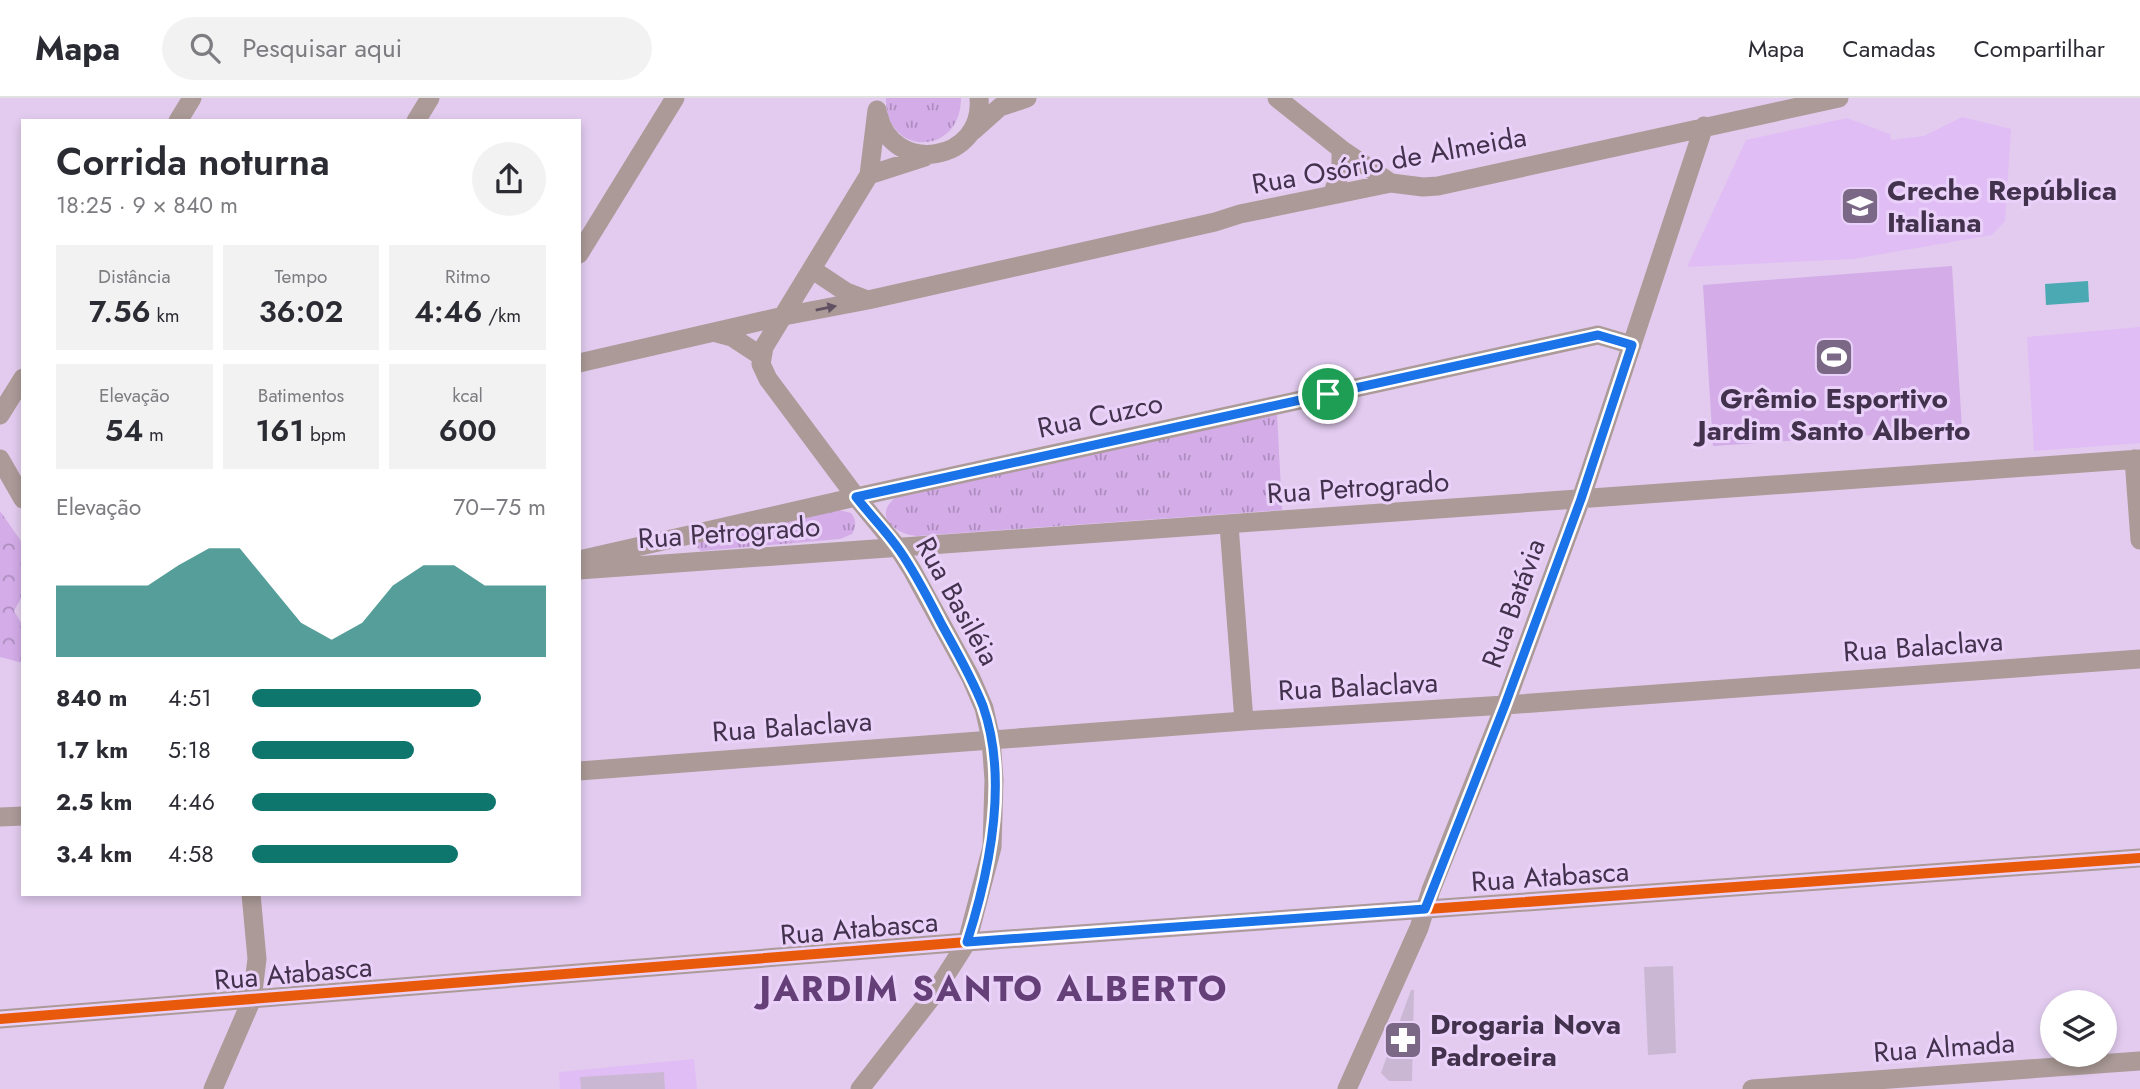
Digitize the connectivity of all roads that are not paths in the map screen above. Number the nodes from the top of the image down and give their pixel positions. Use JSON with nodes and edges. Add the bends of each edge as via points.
{"nodes":[{"id":1,"x":192,"y":98,"type":"edge"},
{"id":2,"x":430,"y":98,"type":"edge"},
{"id":3,"x":675,"y":98,"type":"edge"},
{"id":4,"x":979,"y":98,"type":"edge"},
{"id":5,"x":1027,"y":98,"type":"edge"},
{"id":6,"x":1277,"y":98,"type":"edge"},
{"id":7,"x":1839,"y":98,"type":"edge"},
{"id":8,"x":877,"y":101,"type":"edge"},
{"id":9,"x":179,"y":119,"type":"edge"},
{"id":10,"x":417,"y":119,"type":"edge"},
{"id":11,"x":1704,"y":126,"type":"junction"},
{"id":12,"x":968,"y":136,"type":"junction"},
{"id":13,"x":1341,"y":149,"type":"junction"},
{"id":14,"x":931,"y":155,"type":"junction"},
{"id":15,"x":869,"y":174,"type":"junction"},
{"id":16,"x":1391,"y":183,"type":"junction"},
{"id":17,"x":1332,"y":195,"type":"junction"},
{"id":18,"x":581,"y":251,"type":"edge"},
{"id":19,"x":813,"y":270,"type":"junction"},
{"id":20,"x":869,"y":300,"type":"junction"},
{"id":21,"x":783,"y":316,"type":"junction"},
{"id":22,"x":716,"y":332,"type":"junction"},
{"id":23,"x":1632,"y":345,"type":"junction"},
{"id":24,"x":761,"y":356,"type":"junction"},
{"id":25,"x":581,"y":363,"type":"edge"},
{"id":26,"x":21,"y":381,"type":"edge"},
{"id":27,"x":0,"y":415,"type":"edge"},
{"id":28,"x":0,"y":458,"type":"edge"},
{"id":29,"x":2137,"y":459,"type":"edge"},
{"id":30,"x":20,"y":490,"type":"edge"},
{"id":31,"x":856,"y":497,"type":"junction"},
{"id":32,"x":1581,"y":499,"type":"junction"},
{"id":33,"x":1229,"y":525,"type":"junction"},
{"id":34,"x":2140,"y":540,"type":"edge"},
{"id":35,"x":898,"y":548,"type":"junction"},
{"id":36,"x":581,"y":560,"type":"edge"},
{"id":37,"x":581,"y":570,"type":"edge"},
{"id":38,"x":2140,"y":659,"type":"edge"},
{"id":39,"x":1505,"y":705,"type":"junction"},
{"id":40,"x":1244,"y":721,"type":"junction"},
{"id":41,"x":991,"y":739,"type":"junction"},
{"id":42,"x":581,"y":771,"type":"edge"},
{"id":43,"x":21,"y":816,"type":"edge"},
{"id":44,"x":0,"y":817,"type":"edge"},
{"id":45,"x":2140,"y":858,"type":"edge"},
{"id":46,"x":251,"y":896,"type":"edge"},
{"id":47,"x":1425,"y":909,"type":"junction"},
{"id":48,"x":967,"y":942,"type":"junction"},
{"id":49,"x":252,"y":999,"type":"junction"},
{"id":50,"x":0,"y":1019,"type":"edge"},
{"id":51,"x":2140,"y":1061,"type":"edge"},
{"id":52,"x":213,"y":1089,"type":"edge"},
{"id":53,"x":860,"y":1089,"type":"edge"},
{"id":54,"x":1347,"y":1089,"type":"edge"},
{"id":55,"x":1752,"y":1089,"type":"edge"}],
"edges":[{"from":1,"to":9,"type":"street"},
{"from":2,"to":10,"type":"street"},
{"from":3,"to":18,"type":"street"},
{"from":4,"to":12,"type":"street","via":[[978,116]]},
{"from":5,"to":12,"type":"street","via":[[1000,107]]},
{"from":6,"to":13,"type":"street"},
{"from":7,"to":11,"type":"street","name":"Rua Osório de Almeida"},
{"from":8,"to":14,"type":"street","via":[[879,121],[891,139],[909,152]]},
{"from":8,"to":15,"type":"street"},
{"from":11,"to":16,"type":"street","name":"Rua Osório de Almeida","via":[[1438,186]]},
{"from":11,"to":23,"type":"street","name":"Rua Batávia"},
{"from":12,"to":14,"type":"street","via":[[947,151]]},
{"from":13,"to":16,"type":"street"},
{"from":13,"to":17,"type":"street","via":[[1341,171]]},
{"from":14,"to":15,"type":"street"},
{"from":15,"to":19,"type":"street"},
{"from":16,"to":17,"type":"street","name":"Rua Osório de Almeida"},
{"from":17,"to":20,"type":"street","name":"Rua Osório de Almeida"},
{"from":19,"to":20,"type":"street","via":[[846,292]]},
{"from":19,"to":21,"type":"street"},
{"from":21,"to":20,"type":"street","name":"Rua Osório de Almeida","one_way":true},
{"from":21,"to":22,"type":"street","name":"Rua Osório de Almeida"},
{"from":21,"to":24,"type":"street"},
{"from":22,"to":24,"type":"street"},
{"from":22,"to":25,"type":"street","name":"Rua Osório de Almeida"},
{"from":23,"to":31,"type":"street","name":"Rua Cuzco","via":[[1598,335]]},
{"from":23,"to":32,"type":"street","name":"Rua Batávia"},
{"from":24,"to":31,"type":"street","name":"Rua Basiléia","via":[[768,379]]},
{"from":26,"to":27,"type":"street"},
{"from":28,"to":30,"type":"street"},
{"from":29,"to":32,"type":"street","name":"Rua Petrogrado"},
{"from":29,"to":34,"type":"street"},
{"from":31,"to":35,"type":"street","name":"Rua Basiléia"},
{"from":31,"to":36,"type":"street","name":"Rua Cuzco"},
{"from":32,"to":33,"type":"street","name":"Rua Petrogrado"},
{"from":32,"to":39,"type":"street","name":"Rua Batávia"},
{"from":33,"to":35,"type":"street","name":"Rua Petrogrado"},
{"from":33,"to":40,"type":"street"},
{"from":35,"to":37,"type":"street","name":"Rua Petrogrado"},
{"from":35,"to":41,"type":"street","name":"Rua Basiléia","via":[[971,678]]},
{"from":38,"to":39,"type":"street","name":"Rua Balaclava"},
{"from":39,"to":40,"type":"street","name":"Rua Balaclava"},
{"from":39,"to":47,"type":"street","name":"Rua Batávia"},
{"from":40,"to":41,"type":"street","name":"Rua Balaclava"},
{"from":41,"to":42,"type":"street","name":"Rua Balaclava"},
{"from":41,"to":48,"type":"street","name":"Rua Basiléia","via":[[995,792],[992,847]]},
{"from":43,"to":44,"type":"street"},
{"from":45,"to":47,"type":"street","name":"Rua Atabasca"},
{"from":46,"to":49,"type":"street","via":[[257,959]]},
{"from":47,"to":48,"type":"street","name":"Rua Atabasca"},
{"from":47,"to":54,"type":"street","name":"Rua Batávia"},
{"from":48,"to":49,"type":"street","name":"Rua Atabasca"},
{"from":48,"to":53,"type":"street","name":"Rua Basiléia","via":[[932,997]]},
{"from":49,"to":50,"type":"street","name":"Rua Atabasca"},
{"from":49,"to":52,"type":"street"},
{"from":51,"to":55,"type":"street","name":"Rua Almada"}]}
